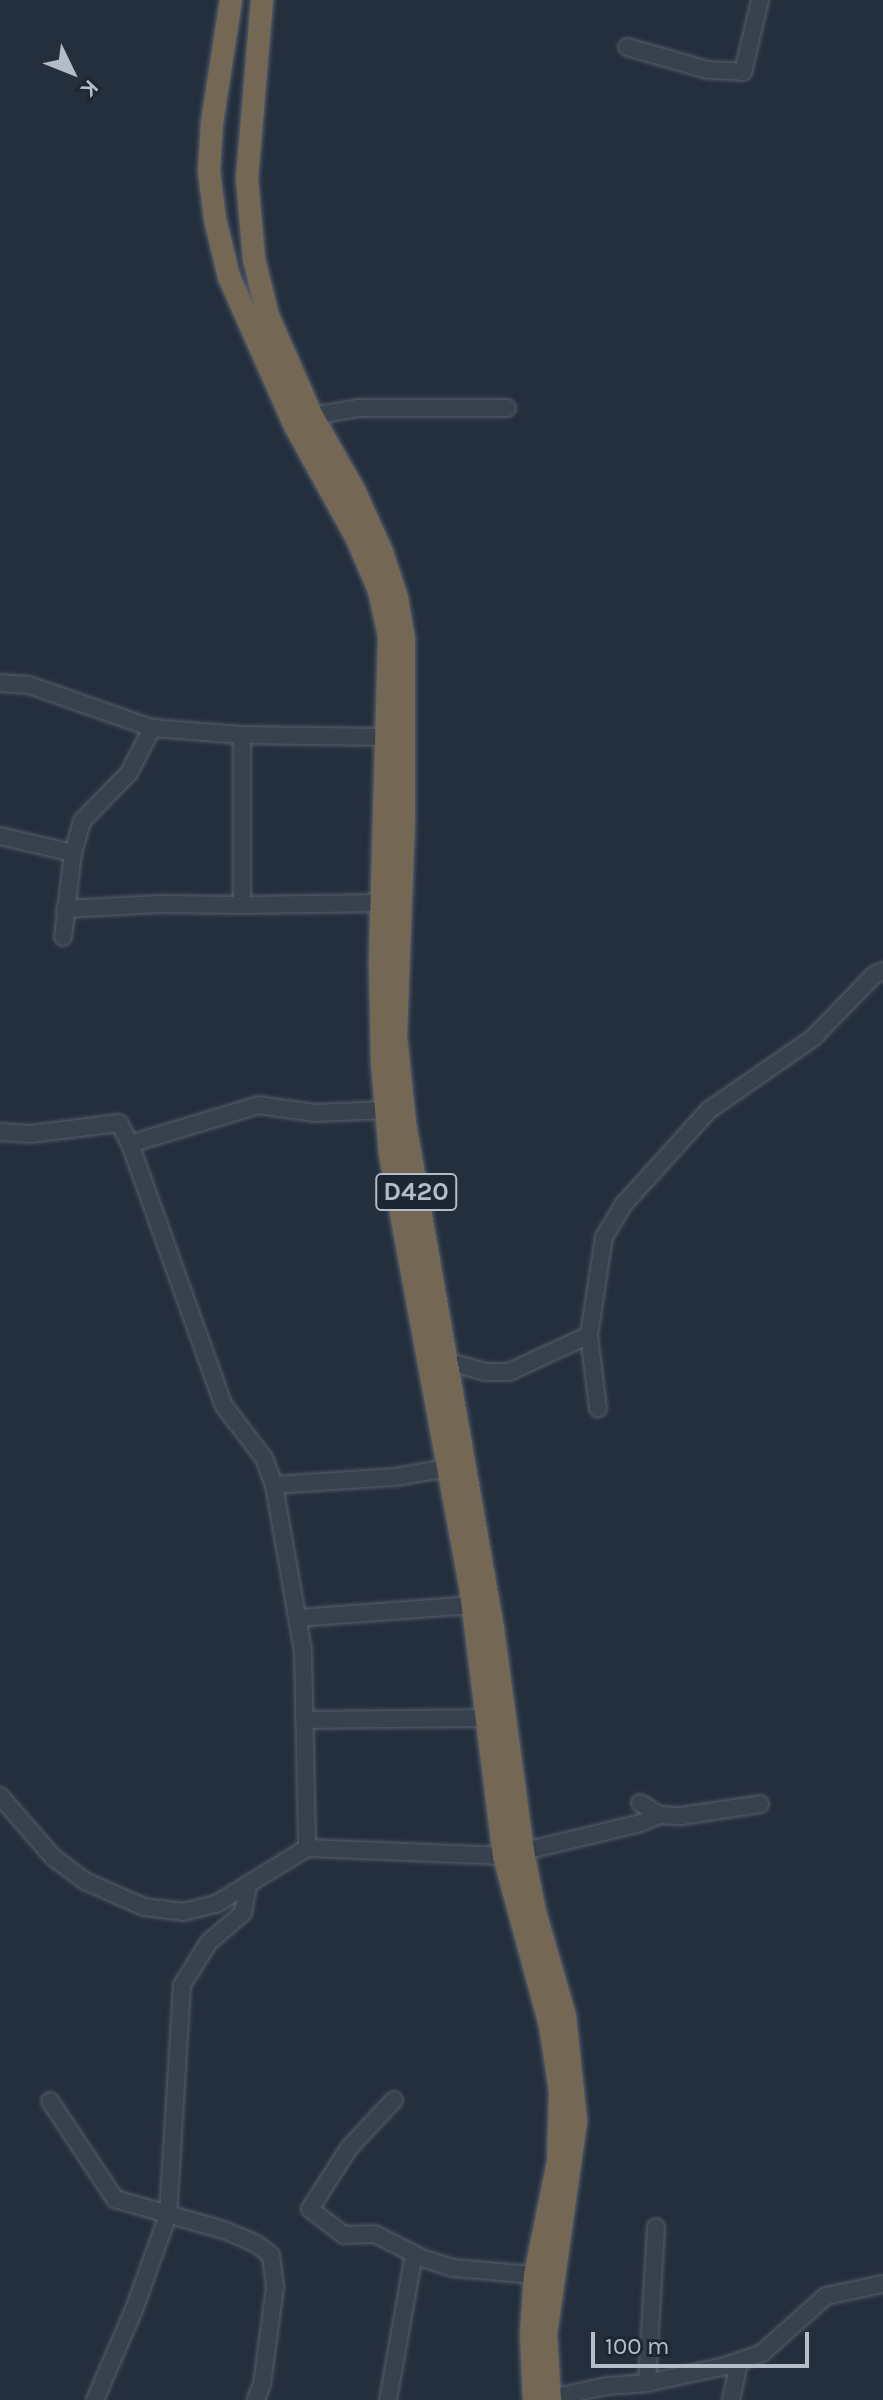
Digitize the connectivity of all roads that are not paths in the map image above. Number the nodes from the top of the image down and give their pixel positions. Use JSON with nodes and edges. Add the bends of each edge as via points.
{"nodes":[{"id":1,"x":231,"y":0,"type":"edge"},
{"id":2,"x":262,"y":0,"type":"edge"},
{"id":3,"x":760,"y":0,"type":"edge"},
{"id":4,"x":627,"y":47,"type":"dead end"},
{"id":5,"x":507,"y":408,"type":"dead end"},
{"id":6,"x":312,"y":416,"type":"junction"},
{"id":7,"x":0,"y":683,"type":"edge"},
{"id":8,"x":152,"y":728,"type":"junction"},
{"id":9,"x":242,"y":735,"type":"junction"},
{"id":10,"x":387,"y":737,"type":"junction"},
{"id":11,"x":0,"y":836,"type":"edge"},
{"id":12,"x":73,"y":853,"type":"junction"},
{"id":13,"x":383,"y":903,"type":"junction"},
{"id":14,"x":242,"y":905,"type":"junction"},
{"id":15,"x":65,"y":909,"type":"junction"},
{"id":16,"x":63,"y":937,"type":"dead end"},
{"id":17,"x":883,"y":971,"type":"edge"},
{"id":18,"x":386,"y":1110,"type":"junction"},
{"id":19,"x":0,"y":1132,"type":"edge"},
{"id":20,"x":130,"y":1144,"type":"junction"},
{"id":21,"x":589,"y":1335,"type":"junction"},
{"id":22,"x":443,"y":1360,"type":"junction"},
{"id":23,"x":598,"y":1408,"type":"dead end"},
{"id":24,"x":448,"y":1468,"type":"junction"},
{"id":25,"x":274,"y":1485,"type":"junction"},
{"id":26,"x":472,"y":1605,"type":"junction"},
{"id":27,"x":299,"y":1618,"type":"junction"},
{"id":28,"x":485,"y":1718,"type":"junction"},
{"id":29,"x":304,"y":1720,"type":"junction"},
{"id":30,"x":0,"y":1796,"type":"edge"},
{"id":31,"x":640,"y":1803,"type":"dead end"},
{"id":32,"x":760,"y":1804,"type":"dead end"},
{"id":33,"x":659,"y":1815,"type":"junction"},
{"id":34,"x":307,"y":1848,"type":"junction"},
{"id":35,"x":514,"y":1854,"type":"junction"},
{"id":36,"x":248,"y":1886,"type":"junction"},
{"id":37,"x":394,"y":2100,"type":"dead end"},
{"id":38,"x":50,"y":2101,"type":"dead end"},
{"id":39,"x":168,"y":2215,"type":"junction"},
{"id":40,"x":656,"y":2227,"type":"dead end"},
{"id":41,"x":414,"y":2254,"type":"junction"},
{"id":42,"x":535,"y":2275,"type":"junction"},
{"id":43,"x":883,"y":2284,"type":"edge"},
{"id":44,"x":739,"y":2362,"type":"junction"},
{"id":45,"x":647,"y":2383,"type":"junction"},
{"id":46,"x":95,"y":2400,"type":"edge"},
{"id":47,"x":256,"y":2400,"type":"edge"},
{"id":48,"x":388,"y":2400,"type":"edge"},
{"id":49,"x":544,"y":2400,"type":"edge"},
{"id":50,"x":731,"y":2400,"type":"edge"}],
"edges":[{"from":1,"to":10,"type":"highway","number":"D420","via":[[212,123],[209,171],[215,219],[229,277],[251,333],[379,590],[389,636]]},
{"from":2,"to":6,"type":"highway","number":"D420","via":[[248,218],[268,316]]},
{"from":3,"to":4,"type":"street","via":[[743,72],[708,70]]},
{"from":5,"to":6,"type":"street","via":[[359,408]]},
{"from":6,"to":22,"type":"highway","number":"D420","via":[[382,552],[404,640],[396,1036]]},
{"from":7,"to":8,"type":"street","via":[[29,685]]},
{"from":8,"to":9,"type":"street"},
{"from":8,"to":12,"type":"street","via":[[129,773],[82,821]]},
{"from":9,"to":10,"type":"street"},
{"from":9,"to":14,"type":"street"},
{"from":10,"to":13,"type":"highway","number":"D420"},
{"from":11,"to":12,"type":"street"},
{"from":12,"to":15,"type":"street"},
{"from":13,"to":14,"type":"street"},
{"from":13,"to":18,"type":"highway","number":"D420","via":[[380,979]]},
{"from":14,"to":15,"type":"street"},
{"from":15,"to":16,"type":"street"},
{"from":17,"to":21,"type":"street","via":[[813,1038],[709,1110],[624,1204],[604,1237]]},
{"from":18,"to":20,"type":"street","via":[[314,1113],[258,1105]]},
{"from":18,"to":24,"type":"highway","number":"D420"},
{"from":19,"to":20,"type":"street","via":[[30,1134],[119,1123]]},
{"from":20,"to":25,"type":"street","via":[[224,1406],[264,1458]]},
{"from":21,"to":22,"type":"street","via":[[509,1372],[485,1372]]},
{"from":21,"to":23,"type":"street"},
{"from":22,"to":35,"type":"highway","number":"D420","via":[[493,1629]]},
{"from":24,"to":25,"type":"street"},
{"from":24,"to":26,"type":"highway","number":"D420"},
{"from":25,"to":27,"type":"street"},
{"from":26,"to":27,"type":"street"},
{"from":26,"to":28,"type":"highway","number":"D420"},
{"from":27,"to":29,"type":"street"},
{"from":28,"to":29,"type":"street"},
{"from":28,"to":35,"type":"highway","number":"D420"},
{"from":29,"to":34,"type":"street"},
{"from":30,"to":36,"type":"street","via":[[53,1857],[85,1881],[144,1907],[200,1909]]},
{"from":31,"to":33,"type":"street"},
{"from":32,"to":33,"type":"street"},
{"from":33,"to":35,"type":"street"},
{"from":34,"to":35,"type":"street"},
{"from":34,"to":36,"type":"street"},
{"from":35,"to":42,"type":"highway","number":"D420","via":[[560,2091],[558,2162]]},
{"from":35,"to":49,"type":"highway","number":"D420","via":[[565,2016],[576,2121],[546,2334]]},
{"from":36,"to":39,"type":"street","via":[[243,1913],[209,1942],[182,1985]]},
{"from":37,"to":41,"type":"street","via":[[349,2148],[310,2209],[344,2235],[375,2234]]},
{"from":38,"to":39,"type":"street","via":[[115,2199]]},
{"from":39,"to":46,"type":"street"},
{"from":39,"to":47,"type":"street","via":[[224,2230],[271,2255],[275,2287]]},
{"from":40,"to":45,"type":"street"},
{"from":41,"to":42,"type":"street","via":[[453,2268]]},
{"from":41,"to":48,"type":"street"},
{"from":42,"to":49,"type":"highway","number":"D420","via":[[531,2336]]},
{"from":43,"to":44,"type":"street","via":[[826,2296],[762,2353]]},
{"from":44,"to":45,"type":"street"},
{"from":44,"to":50,"type":"street"},
{"from":45,"to":49,"type":"street"}]}
